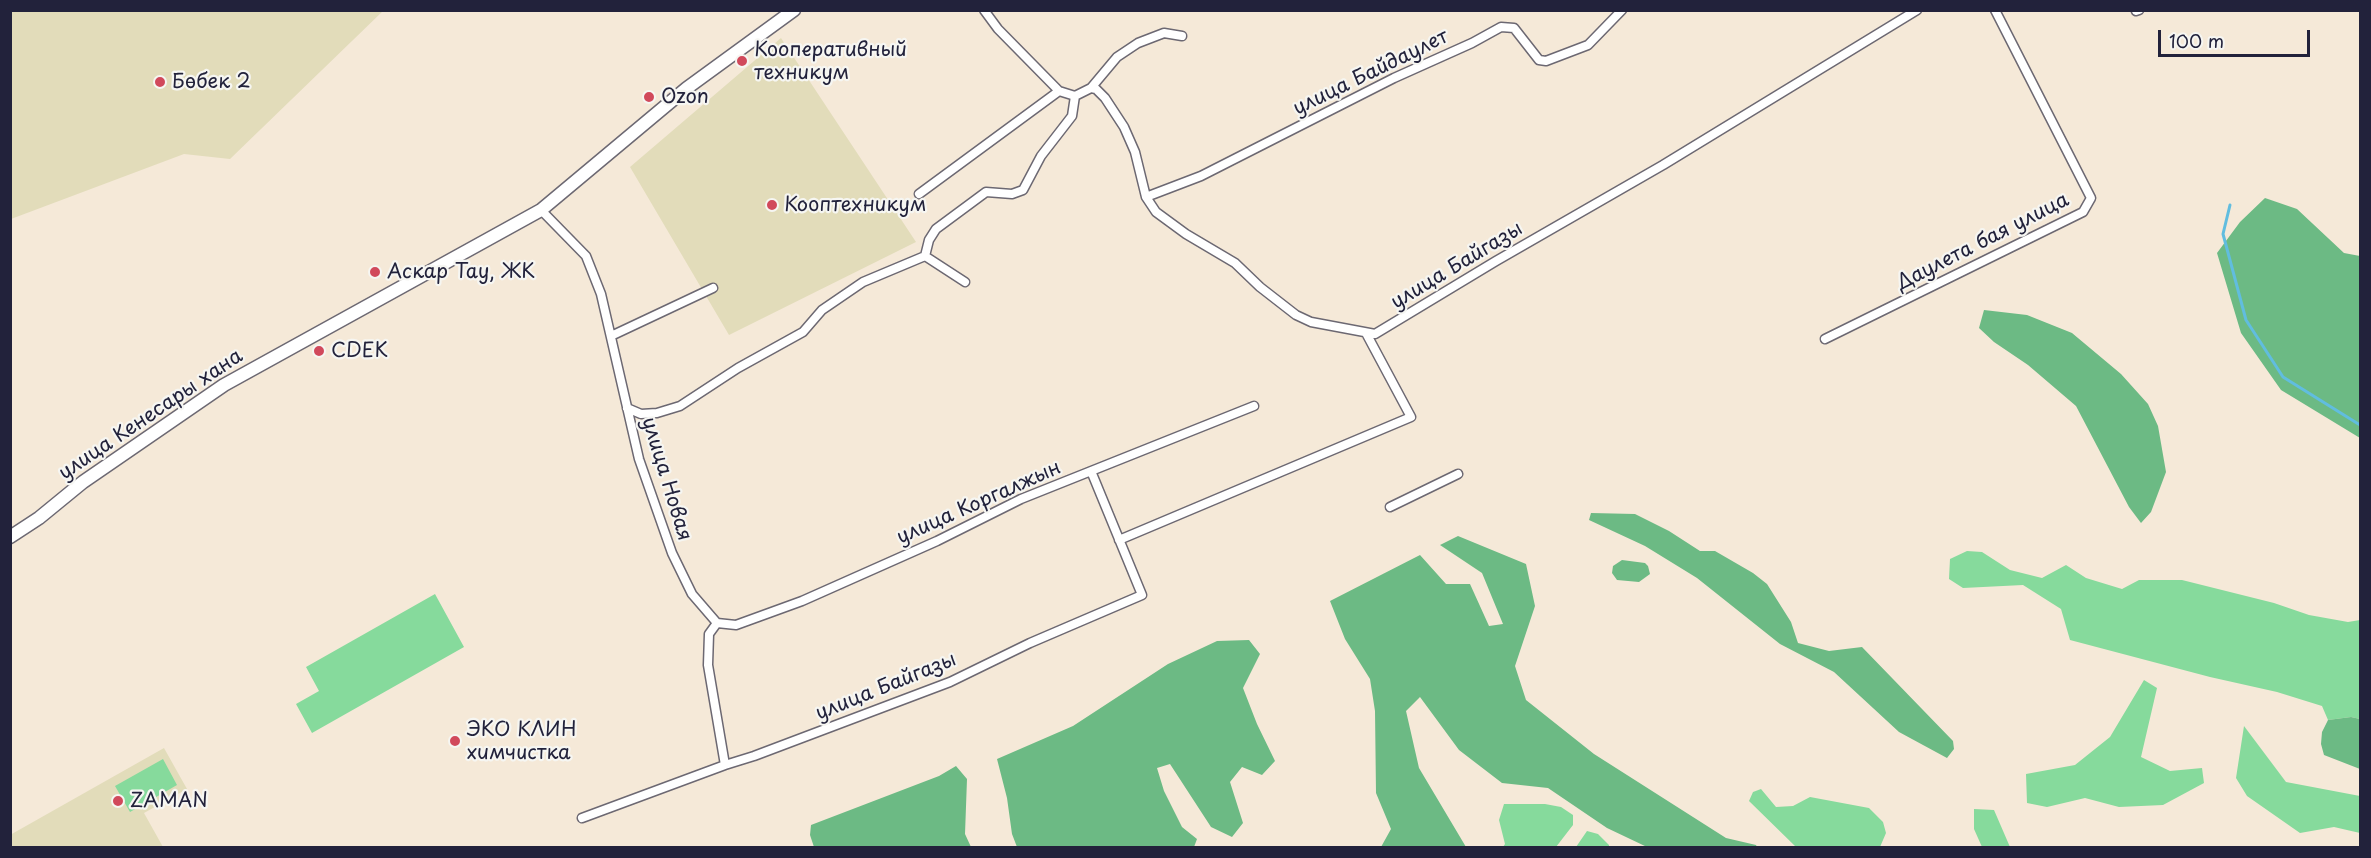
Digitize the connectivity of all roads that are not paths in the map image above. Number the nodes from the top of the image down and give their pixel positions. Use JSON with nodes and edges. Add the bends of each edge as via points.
{"nodes":[{"id":1,"x":794,"y":10,"type":"edge"},
{"id":2,"x":984,"y":10,"type":"edge"},
{"id":3,"x":1622,"y":10,"type":"edge"},
{"id":4,"x":1917,"y":10,"type":"edge"},
{"id":5,"x":1995,"y":10,"type":"edge"},
{"id":6,"x":1182,"y":36,"type":"dead end"},
{"id":7,"x":1091,"y":88,"type":"junction"},
{"id":8,"x":1059,"y":91,"type":"junction"},
{"id":9,"x":1075,"y":96,"type":"junction"},
{"id":10,"x":919,"y":194,"type":"dead end"},
{"id":11,"x":1146,"y":197,"type":"junction"},
{"id":12,"x":541,"y":210,"type":"junction"},
{"id":13,"x":925,"y":256,"type":"junction"},
{"id":14,"x":965,"y":282,"type":"dead end"},
{"id":15,"x":713,"y":288,"type":"dead end"},
{"id":16,"x":1366,"y":333,"type":"junction"},
{"id":17,"x":611,"y":336,"type":"junction"},
{"id":18,"x":1825,"y":339,"type":"dead end"},
{"id":19,"x":1254,"y":406,"type":"dead end"},
{"id":20,"x":627,"y":408,"type":"junction"},
{"id":21,"x":1091,"y":471,"type":"junction"},
{"id":22,"x":1458,"y":474,"type":"dead end"},
{"id":23,"x":1390,"y":507,"type":"dead end"},
{"id":24,"x":10,"y":537,"type":"edge"},
{"id":25,"x":1119,"y":540,"type":"junction"},
{"id":26,"x":717,"y":623,"type":"junction"},
{"id":27,"x":725,"y":765,"type":"junction"},
{"id":28,"x":582,"y":818,"type":"dead end"}],
"edges":[{"from":1,"to":12,"type":"street","name":"улица Кенесары хана","via":[[687,88]]},
{"from":2,"to":8,"type":"street"},
{"from":3,"to":11,"type":"street","name":"улица Байдаулет","via":[[1588,45],[1546,61],[1539,60],[1514,28],[1501,27],[1201,176]]},
{"from":4,"to":16,"type":"street","name":"улица Байгазы","via":[[1375,334]]},
{"from":5,"to":18,"type":"street","name":"Даулета бая улица","via":[[2091,198],[2083,212]]},
{"from":6,"to":7,"type":"street","via":[[1164,33],[1138,43],[1117,57]]},
{"from":7,"to":9,"type":"street"},
{"from":7,"to":11,"type":"street","via":[[1106,99],[1124,127],[1136,152]]},
{"from":8,"to":9,"type":"street"},
{"from":8,"to":10,"type":"street"},
{"from":9,"to":13,"type":"street","via":[[1072,116],[1041,156],[1023,190],[1012,194],[986,192],[936,229]]},
{"from":11,"to":16,"type":"street","via":[[1156,212],[1235,263],[1296,315],[1311,322]]},
{"from":12,"to":17,"type":"street","name":"улица Новая","via":[[586,256]]},
{"from":12,"to":24,"type":"street","name":"улица Кенесары хана","via":[[224,385]]},
{"from":13,"to":14,"type":"street"},
{"from":13,"to":20,"type":"street","via":[[862,282],[822,310],[803,332],[729,373],[680,406],[641,414]]},
{"from":15,"to":17,"type":"street"},
{"from":16,"to":25,"type":"street","via":[[1411,417]]},
{"from":17,"to":20,"type":"street","name":"улица Новая"},
{"from":19,"to":21,"type":"street","name":"улица Коргалжын"},
{"from":20,"to":26,"type":"street","name":"улица Новая","via":[[639,459],[672,553],[692,594]]},
{"from":21,"to":25,"type":"street","name":"улица Байгазы"},
{"from":21,"to":26,"type":"street","name":"улица Коргалжын","via":[[802,601],[736,625]]},
{"from":22,"to":23,"type":"street"},
{"from":25,"to":27,"type":"street","name":"улица Байгазы","via":[[1142,595],[950,682]]},
{"from":26,"to":27,"type":"street","via":[[709,634],[708,665]]},
{"from":27,"to":28,"type":"street","name":"улица Байгазы"}]}
